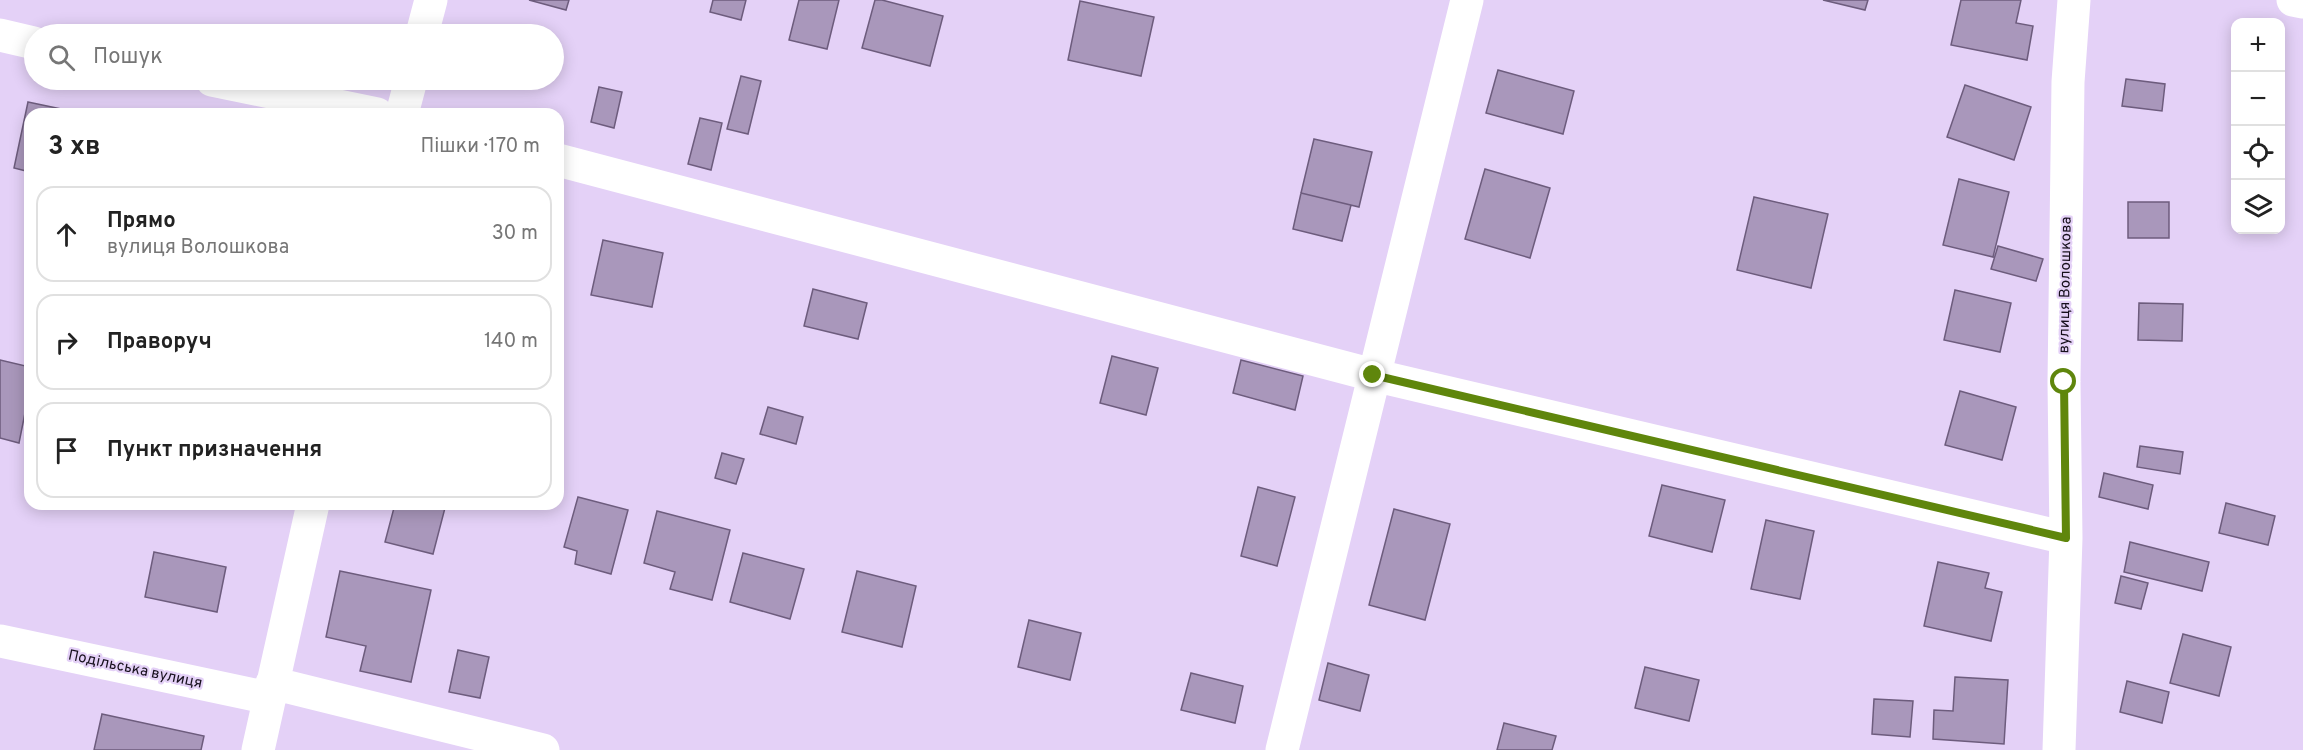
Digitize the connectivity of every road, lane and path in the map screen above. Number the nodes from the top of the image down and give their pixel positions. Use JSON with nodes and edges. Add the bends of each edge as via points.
{"nodes":[{"id":1,"x":431,"y":0,"type":"edge"},
{"id":2,"x":1467,"y":0,"type":"edge"},
{"id":3,"x":2074,"y":0,"type":"edge"},
{"id":4,"x":2293,"y":0,"type":"edge"},
{"id":5,"x":2303,"y":2,"type":"edge"},
{"id":6,"x":425,"y":24,"type":"edge"},
{"id":7,"x":0,"y":35,"type":"edge"},
{"id":8,"x":24,"y":41,"type":"edge"},
{"id":9,"x":261,"y":90,"type":"edge"},
{"id":10,"x":408,"y":90,"type":"edge"},
{"id":11,"x":348,"y":108,"type":"edge"},
{"id":12,"x":404,"y":108,"type":"edge"},
{"id":13,"x":564,"y":162,"type":"edge"},
{"id":14,"x":1373,"y":375,"type":"junction"},
{"id":15,"x":312,"y":510,"type":"edge"},
{"id":16,"x":2066,"y":538,"type":"junction"},
{"id":17,"x":0,"y":641,"type":"edge"},
{"id":18,"x":270,"y":691,"type":"junction"},
{"id":19,"x":258,"y":750,"type":"edge"},
{"id":20,"x":543,"y":750,"type":"edge"},
{"id":21,"x":1282,"y":750,"type":"edge"},
{"id":22,"x":2059,"y":750,"type":"edge"}],
"edges":[{"from":1,"to":6,"type":"street"},
{"from":2,"to":14,"type":"street"},
{"from":3,"to":16,"type":"street","name":"вулиця Волошкова","via":[[2068,82]]},
{"from":4,"to":5,"type":"street"},
{"from":7,"to":8,"type":"street"},
{"from":9,"to":11,"type":"street"},
{"from":10,"to":12,"type":"street"},
{"from":13,"to":14,"type":"street"},
{"from":14,"to":16,"type":"street"},
{"from":14,"to":21,"type":"street"},
{"from":15,"to":18,"type":"street"},
{"from":16,"to":22,"type":"street","name":"вулиця Волошкова"},
{"from":17,"to":18,"type":"street","name":"Подільська вулиця"},
{"from":18,"to":19,"type":"street"},
{"from":18,"to":20,"type":"street","name":"Подільська вулиця"}]}
